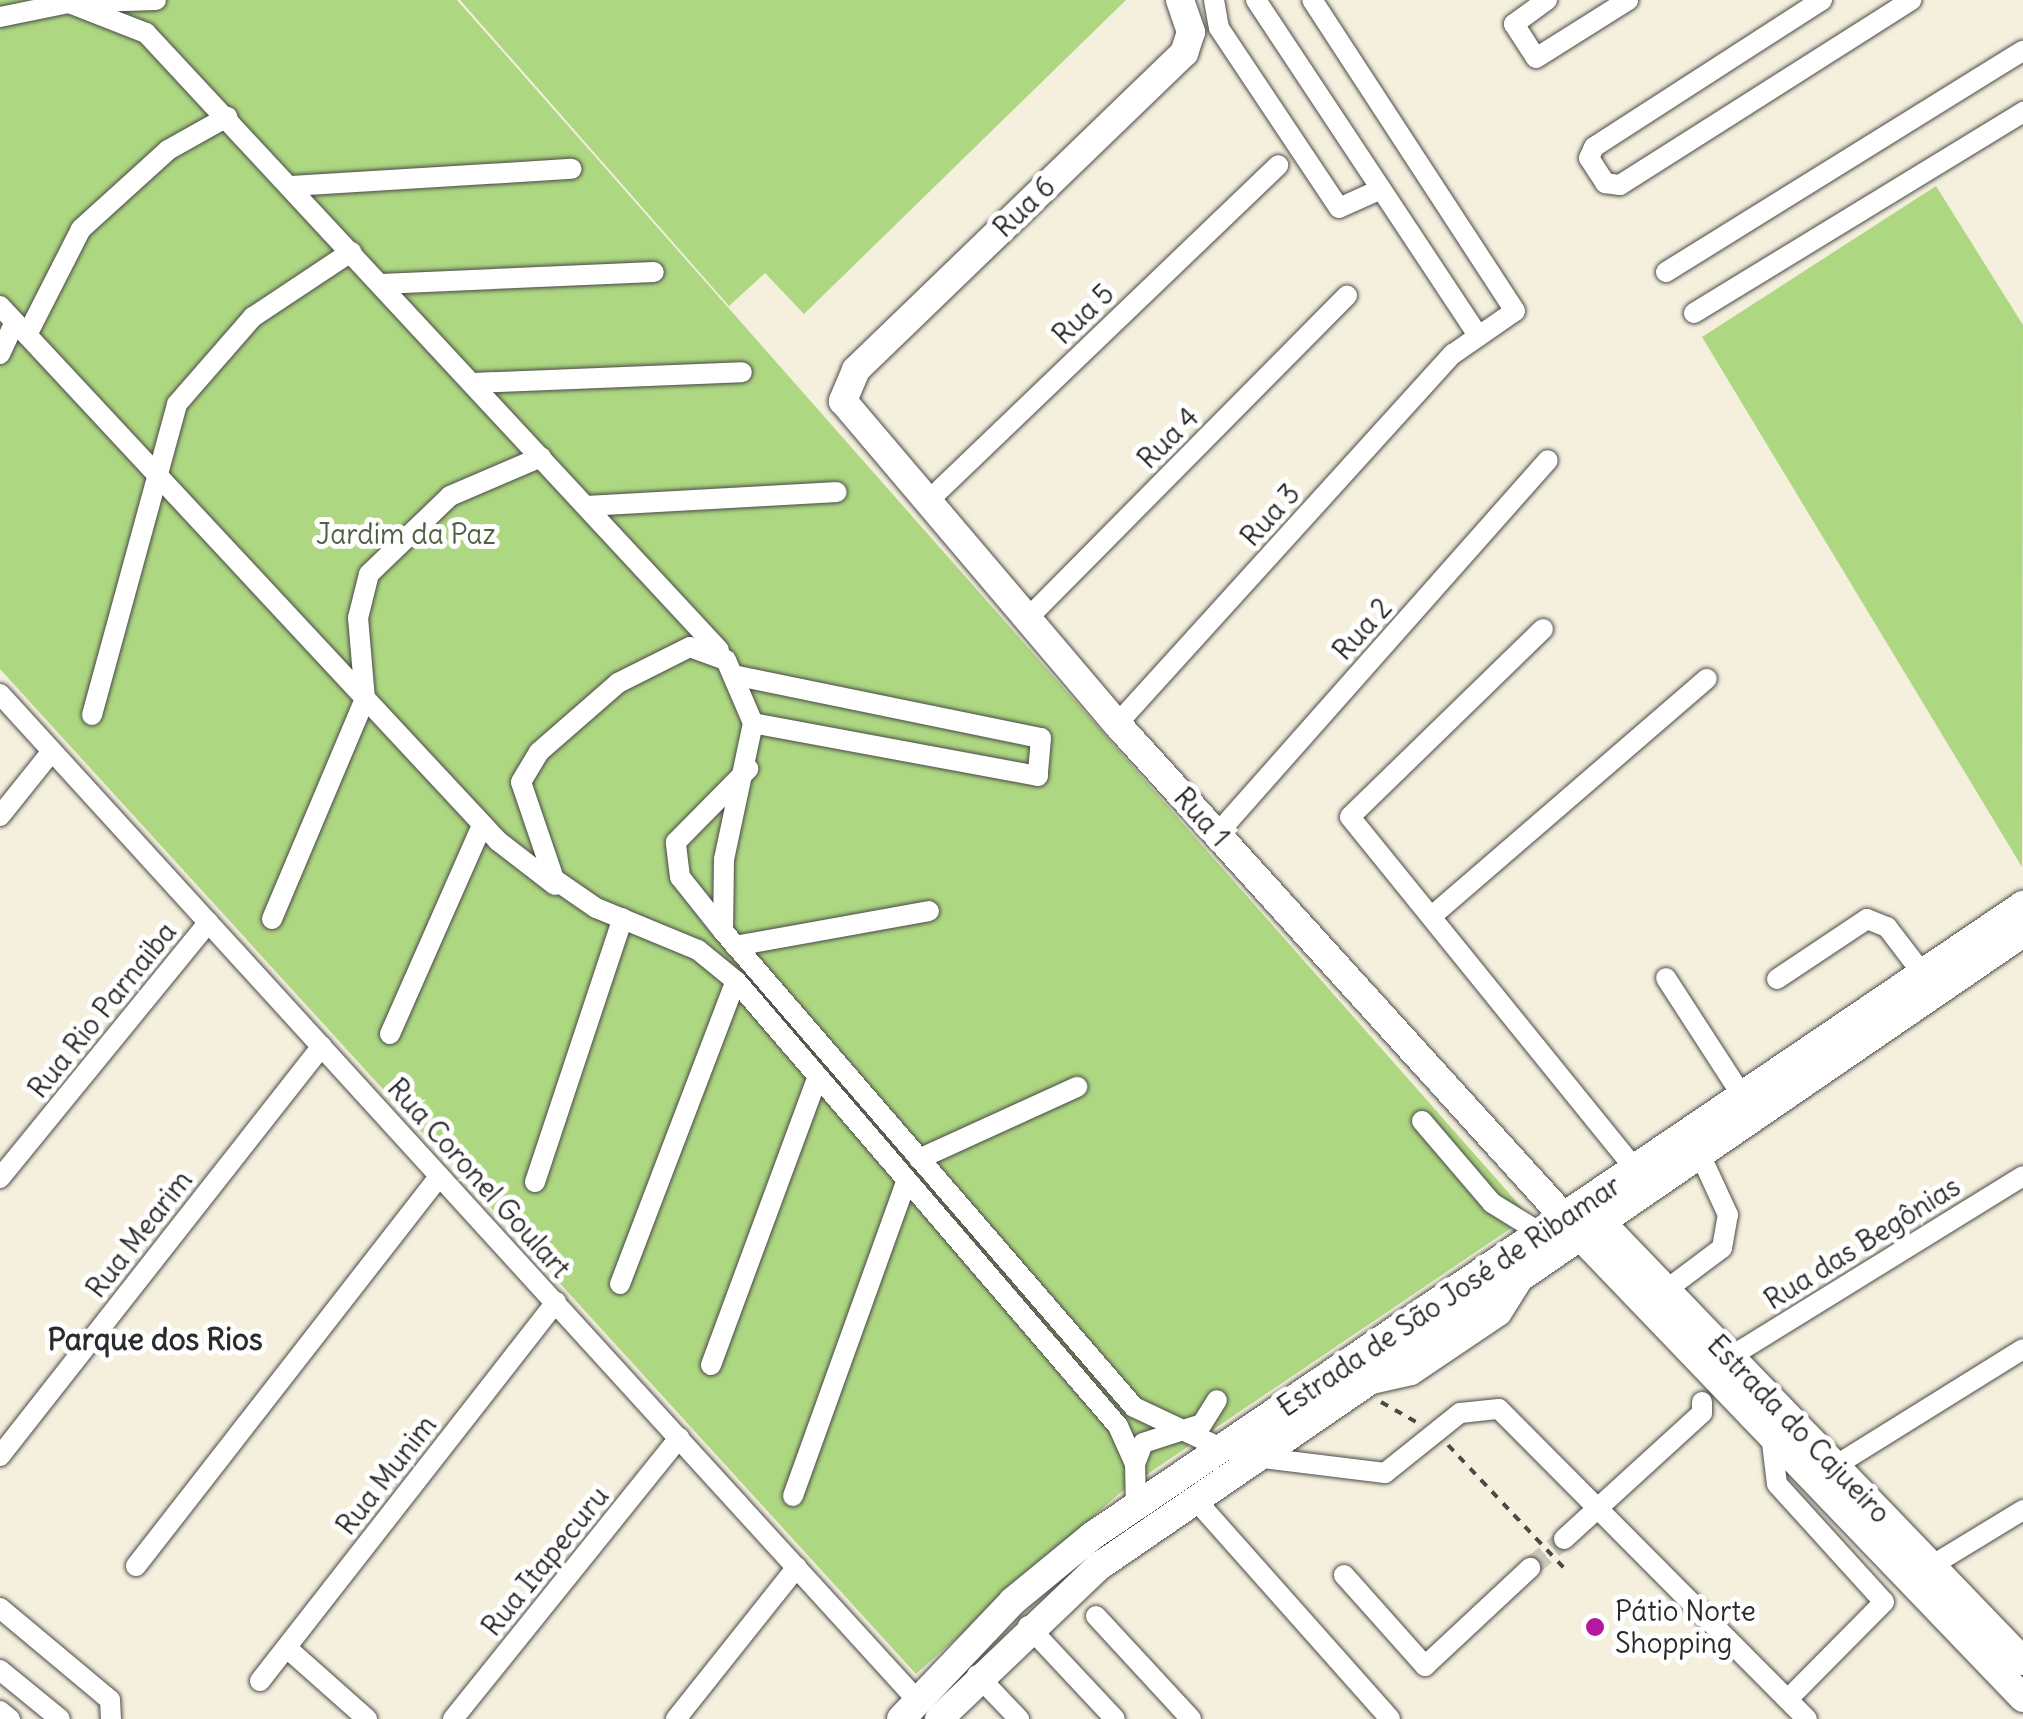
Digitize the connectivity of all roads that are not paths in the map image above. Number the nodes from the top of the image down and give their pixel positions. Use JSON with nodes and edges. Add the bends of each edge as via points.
{"nodes":[{"id":1,"x":156,"y":0,"type":"edge"},
{"id":2,"x":1180,"y":0,"type":"edge"},
{"id":3,"x":1214,"y":0,"type":"edge"},
{"id":4,"x":1256,"y":0,"type":"edge"},
{"id":5,"x":1312,"y":0,"type":"edge"},
{"id":6,"x":1546,"y":0,"type":"edge"},
{"id":7,"x":1628,"y":0,"type":"edge"},
{"id":8,"x":1822,"y":0,"type":"edge"},
{"id":9,"x":1911,"y":0,"type":"edge"},
{"id":10,"x":69,"y":4,"type":"junction"},
{"id":11,"x":1,"y":16,"type":"edge"},
{"id":12,"x":2023,"y":51,"type":"edge"},
{"id":13,"x":2023,"y":112,"type":"edge"},
{"id":14,"x":226,"y":117,"type":"junction"},
{"id":15,"x":1278,"y":164,"type":"dead end"},
{"id":16,"x":570,"y":169,"type":"dead end"},
{"id":17,"x":290,"y":186,"type":"junction"},
{"id":18,"x":1381,"y":189,"type":"junction"},
{"id":19,"x":351,"y":252,"type":"junction"},
{"id":20,"x":654,"y":272,"type":"dead end"},
{"id":21,"x":1666,"y":272,"type":"dead end"},
{"id":22,"x":381,"y":284,"type":"junction"},
{"id":23,"x":1347,"y":296,"type":"dead end"},
{"id":24,"x":0,"y":306,"type":"edge"},
{"id":25,"x":1694,"y":313,"type":"dead end"},
{"id":26,"x":21,"y":328,"type":"junction"},
{"id":27,"x":1472,"y":340,"type":"junction"},
{"id":28,"x":0,"y":354,"type":"edge"},
{"id":29,"x":742,"y":372,"type":"dead end"},
{"id":30,"x":473,"y":383,"type":"junction"},
{"id":31,"x":846,"y":410,"type":"joint"},
{"id":32,"x":541,"y":457,"type":"junction"},
{"id":33,"x":1548,"y":460,"type":"dead end"},
{"id":34,"x":153,"y":471,"type":"junction"},
{"id":35,"x":837,"y":492,"type":"dead end"},
{"id":36,"x":926,"y":503,"type":"junction"},
{"id":37,"x":587,"y":506,"type":"junction"},
{"id":38,"x":1027,"y":619,"type":"junction"},
{"id":39,"x":1543,"y":629,"type":"dead end"},
{"id":40,"x":732,"y":668,"type":"junction"},
{"id":41,"x":1707,"y":678,"type":"dead end"},
{"id":42,"x":0,"y":694,"type":"edge"},
{"id":43,"x":366,"y":698,"type":"junction"},
{"id":44,"x":92,"y":716,"type":"dead end"},
{"id":45,"x":753,"y":723,"type":"junction"},
{"id":46,"x":1117,"y":724,"type":"junction"},
{"id":47,"x":52,"y":751,"type":"junction"},
{"id":48,"x":750,"y":768,"type":"junction"},
{"id":49,"x":0,"y":816,"type":"edge"},
{"id":50,"x":482,"y":824,"type":"junction"},
{"id":51,"x":1217,"y":834,"type":"junction"},
{"id":52,"x":570,"y":894,"type":"junction"},
{"id":53,"x":2023,"y":906,"type":"edge"},
{"id":54,"x":929,"y":911,"type":"dead end"},
{"id":55,"x":1432,"y":916,"type":"junction"},
{"id":56,"x":622,"y":918,"type":"junction"},
{"id":57,"x":272,"y":919,"type":"dead end"},
{"id":58,"x":209,"y":922,"type":"junction"},
{"id":59,"x":729,"y":938,"type":"junction"},
{"id":60,"x":2021,"y":938,"type":"edge"},
{"id":61,"x":1922,"y":974,"type":"junction"},
{"id":62,"x":1666,"y":978,"type":"dead end"},
{"id":63,"x":1777,"y":980,"type":"dead end"},
{"id":64,"x":736,"y":982,"type":"junction"},
{"id":65,"x":390,"y":1034,"type":"dead end"},
{"id":66,"x":322,"y":1046,"type":"junction"},
{"id":67,"x":817,"y":1079,"type":"junction"},
{"id":68,"x":1077,"y":1086,"type":"dead end"},
{"id":69,"x":1743,"y":1097,"type":"junction"},
{"id":70,"x":1422,"y":1122,"type":"dead end"},
{"id":71,"x":1700,"y":1154,"type":"junction"},
{"id":72,"x":919,"y":1159,"type":"junction"},
{"id":73,"x":1636,"y":1170,"type":"junction"},
{"id":74,"x":440,"y":1176,"type":"junction"},
{"id":75,"x":2023,"y":1176,"type":"edge"},
{"id":76,"x":0,"y":1178,"type":"edge"},
{"id":77,"x":535,"y":1182,"type":"dead end"},
{"id":78,"x":906,"y":1182,"type":"junction"},
{"id":79,"x":1582,"y":1225,"type":"junction"},
{"id":80,"x":1542,"y":1234,"type":"junction"},
{"id":81,"x":620,"y":1284,"type":"dead end"},
{"id":82,"x":1666,"y":1290,"type":"junction"},
{"id":83,"x":556,"y":1302,"type":"junction"},
{"id":84,"x":2023,"y":1349,"type":"edge"},
{"id":85,"x":1730,"y":1357,"type":"junction"},
{"id":86,"x":711,"y":1365,"type":"dead end"},
{"id":87,"x":1217,"y":1400,"type":"dead end"},
{"id":88,"x":1702,"y":1402,"type":"dead end"},
{"id":89,"x":1779,"y":1426,"type":"junction"},
{"id":90,"x":1173,"y":1432,"type":"junction"},
{"id":91,"x":680,"y":1438,"type":"junction"},
{"id":92,"x":1222,"y":1449,"type":"junction"},
{"id":93,"x":0,"y":1456,"type":"edge"},
{"id":94,"x":1254,"y":1457,"type":"junction"},
{"id":95,"x":1136,"y":1464,"type":"junction"},
{"id":96,"x":1835,"y":1466,"type":"junction"},
{"id":97,"x":792,"y":1496,"type":"dead end"},
{"id":98,"x":1194,"y":1498,"type":"junction"},
{"id":99,"x":1136,"y":1507,"type":"junction"},
{"id":100,"x":1600,"y":1507,"type":"junction"},
{"id":101,"x":2023,"y":1510,"type":"edge"},
{"id":102,"x":1564,"y":1539,"type":"tunnel mouth"},
{"id":103,"x":136,"y":1566,"type":"dead end"},
{"id":104,"x":797,"y":1566,"type":"junction"},
{"id":105,"x":1931,"y":1566,"type":"junction"},
{"id":106,"x":1530,"y":1568,"type":"tunnel mouth"},
{"id":107,"x":1344,"y":1575,"type":"dead end"},
{"id":108,"x":0,"y":1608,"type":"edge"},
{"id":109,"x":1096,"y":1616,"type":"dead end"},
{"id":110,"x":1028,"y":1626,"type":"junction"},
{"id":111,"x":287,"y":1648,"type":"junction"},
{"id":112,"x":2023,"y":1661,"type":"edge"},
{"id":113,"x":0,"y":1670,"type":"edge"},
{"id":114,"x":976,"y":1675,"type":"junction"},
{"id":115,"x":260,"y":1682,"type":"dead end"},
{"id":116,"x":2023,"y":1698,"type":"edge"},
{"id":117,"x":1788,"y":1700,"type":"junction"},
{"id":118,"x":909,"y":1709,"type":"edge"},
{"id":119,"x":0,"y":1711,"type":"edge"},
{"id":120,"x":10,"y":1719,"type":"edge"},
{"id":121,"x":60,"y":1719,"type":"edge"},
{"id":122,"x":111,"y":1719,"type":"edge"},
{"id":123,"x":367,"y":1719,"type":"edge"},
{"id":124,"x":453,"y":1719,"type":"edge"},
{"id":125,"x":676,"y":1719,"type":"edge"},
{"id":126,"x":939,"y":1719,"type":"edge"},
{"id":127,"x":1019,"y":1719,"type":"edge"},
{"id":128,"x":1114,"y":1719,"type":"edge"},
{"id":129,"x":1191,"y":1719,"type":"edge"},
{"id":130,"x":1390,"y":1719,"type":"edge"},
{"id":131,"x":1807,"y":1719,"type":"edge"}],
"edges":[{"from":1,"to":10,"type":"street"},
{"from":2,"to":31,"type":"main road","name":"Rua 6","via":[[1191,32],[1184,52],[856,370],[842,393]]},
{"from":3,"to":18,"type":"street","via":[[1219,28],[1339,208]]},
{"from":4,"to":18,"type":"street"},
{"from":5,"to":27,"type":"street","name":"Rua 3","via":[[1514,306]]},
{"from":6,"to":7,"type":"street","via":[[1514,24],[1536,58]]},
{"from":8,"to":9,"type":"street","via":[[1594,147],[1589,158],[1605,183],[1620,185]]},
{"from":10,"to":11,"type":"street"},
{"from":10,"to":14,"type":"street","via":[[146,33]]},
{"from":12,"to":21,"type":"street"},
{"from":13,"to":25,"type":"street"},
{"from":14,"to":17,"type":"street"},
{"from":14,"to":26,"type":"street","via":[[168,150],[81,229]]},
{"from":15,"to":36,"type":"street","name":"Rua 5"},
{"from":16,"to":17,"type":"street"},
{"from":17,"to":19,"type":"street"},
{"from":18,"to":27,"type":"street"},
{"from":19,"to":22,"type":"street"},
{"from":19,"to":34,"type":"street","via":[[287,290],[201,368]]},
{"from":20,"to":22,"type":"street"},
{"from":22,"to":30,"type":"street"},
{"from":23,"to":38,"type":"street","name":"Rua 4"},
{"from":24,"to":26,"type":"street"},
{"from":26,"to":28,"type":"street"},
{"from":26,"to":34,"type":"street"},
{"from":27,"to":46,"type":"street","name":"Rua 3"},
{"from":29,"to":30,"type":"street"},
{"from":30,"to":32,"type":"street"},
{"from":31,"to":36,"type":"main road","name":"Rua 1"},
{"from":32,"to":37,"type":"street"},
{"from":32,"to":43,"type":"street","via":[[450,496],[369,574],[358,618]]},
{"from":33,"to":51,"type":"street","name":"Rua 2"},
{"from":34,"to":43,"type":"street"},
{"from":34,"to":44,"type":"street"},
{"from":35,"to":37,"type":"street"},
{"from":36,"to":38,"type":"main road","name":"Rua 1"},
{"from":37,"to":40,"type":"street"},
{"from":38,"to":46,"type":"main road","name":"Rua 1"},
{"from":39,"to":55,"type":"street","via":[[1351,812]]},
{"from":40,"to":45,"type":"street"},
{"from":40,"to":45,"type":"street","via":[[1041,738],[1038,776]]},
{"from":40,"to":52,"type":"street","via":[[704,646],[643,668],[530,765],[521,782],[526,815]]},
{"from":41,"to":55,"type":"street"},
{"from":42,"to":47,"type":"street","name":"Rua Coronel Goulart"},
{"from":43,"to":50,"type":"street"},
{"from":43,"to":57,"type":"street"},
{"from":45,"to":48,"type":"street"},
{"from":46,"to":51,"type":"main road","name":"Rua 1"},
{"from":47,"to":49,"type":"street"},
{"from":47,"to":58,"type":"street","name":"Rua Coronel Goulart"},
{"from":48,"to":59,"type":"street","via":[[724,860]]},
{"from":48,"to":59,"type":"street","via":[[676,842],[680,876]]},
{"from":50,"to":52,"type":"street"},
{"from":50,"to":65,"type":"street"},
{"from":51,"to":79,"type":"main road","name":"Rua 1"},
{"from":52,"to":56,"type":"street"},
{"from":53,"to":61,"type":"main road","name":"Estrada de São José de Ribamar"},
{"from":54,"to":59,"type":"street"},
{"from":55,"to":73,"type":"street"},
{"from":56,"to":64,"type":"street","via":[[693,947]]},
{"from":56,"to":77,"type":"street"},
{"from":58,"to":66,"type":"street","name":"Rua Coronel Goulart"},
{"from":58,"to":76,"type":"street","name":"Rua Rio Parnaiba"},
{"from":59,"to":72,"type":"street"},
{"from":60,"to":71,"type":"main road","name":"Estrada de São José de Ribamar"},
{"from":61,"to":63,"type":"street","via":[[1887,927],[1867,919]]},
{"from":61,"to":69,"type":"main road","name":"Estrada de São José de Ribamar"},
{"from":62,"to":69,"type":"street"},
{"from":64,"to":67,"type":"street"},
{"from":64,"to":81,"type":"street"},
{"from":66,"to":74,"type":"street","name":"Rua Coronel Goulart"},
{"from":66,"to":93,"type":"street","name":"Rua Mearim"},
{"from":67,"to":78,"type":"street"},
{"from":67,"to":86,"type":"street"},
{"from":68,"to":72,"type":"street"},
{"from":69,"to":73,"type":"main road","name":"Estrada de São José de Ribamar"},
{"from":70,"to":80,"type":"street","via":[[1492,1203]]},
{"from":71,"to":79,"type":"main road","name":"Estrada de São José de Ribamar"},
{"from":71,"to":82,"type":"street","via":[[1728,1215],[1722,1248]]},
{"from":72,"to":90,"type":"street","via":[[1134,1407]]},
{"from":73,"to":79,"type":"main road","name":"Estrada de São José de Ribamar"},
{"from":74,"to":83,"type":"street","name":"Rua Coronel Goulart"},
{"from":74,"to":103,"type":"street"},
{"from":75,"to":85,"type":"street","name":"Rua das Begônias"},
{"from":78,"to":95,"type":"street","via":[[1118,1426]]},
{"from":78,"to":97,"type":"street"},
{"from":79,"to":80,"type":"main road","name":"Estrada de São José de Ribamar"},
{"from":79,"to":82,"type":"main road","name":"Estrada do Cajueiro"},
{"from":79,"to":89,"type":"main road","name":"Estrada do Cajueiro"},
{"from":79,"to":94,"type":"main road","name":"Estrada de São José de Ribamar","via":[[1528,1271]]},
{"from":80,"to":92,"type":"main road","name":"Estrada de São José de Ribamar"},
{"from":82,"to":85,"type":"main road","name":"Estrada do Cajueiro"},
{"from":83,"to":91,"type":"street","name":"Rua Coronel Goulart"},
{"from":83,"to":111,"type":"street","name":"Rua Munim"},
{"from":84,"to":96,"type":"street"},
{"from":85,"to":89,"type":"main road","name":"Estrada do Cajueiro"},
{"from":87,"to":90,"type":"street","via":[[1202,1424]]},
{"from":88,"to":100,"type":"street","via":[[1702,1413]]},
{"from":89,"to":96,"type":"main road","name":"Estrada do Cajueiro"},
{"from":89,"to":116,"type":"main road","name":"Estrada do Cajueiro"},
{"from":89,"to":117,"type":"street","via":[[1777,1484],[1882,1595],[1884,1610]]},
{"from":90,"to":92,"type":"street"},
{"from":90,"to":95,"type":"street","via":[[1142,1443]]},
{"from":91,"to":104,"type":"street","name":"Rua Coronel Goulart"},
{"from":91,"to":124,"type":"street","name":"Rua Itapecuru"},
{"from":92,"to":99,"type":"main road","name":"Estrada de São José de Ribamar"},
{"from":94,"to":98,"type":"main road","name":"Estrada de São José de Ribamar"},
{"from":94,"to":100,"type":"street","via":[[1385,1473],[1470,1409],[1499,1409]]},
{"from":95,"to":99,"type":"street"},
{"from":96,"to":105,"type":"main road","name":"Estrada do Cajueiro"},
{"from":98,"to":110,"type":"main road","name":"Estrada de São José de Ribamar"},
{"from":98,"to":130,"type":"street"},
{"from":99,"to":118,"type":"main road","name":"Estrada de São José de Ribamar","via":[[1013,1601]]},
{"from":100,"to":102,"type":"street"},
{"from":100,"to":117,"type":"street"},
{"from":101,"to":105,"type":"street"},
{"from":104,"to":118,"type":"street","name":"Rua Coronel Goulart"},
{"from":104,"to":125,"type":"street"},
{"from":105,"to":112,"type":"main road","name":"Estrada do Cajueiro"},
{"from":106,"to":107,"type":"street","via":[[1425,1666]]},
{"from":108,"to":122,"type":"street","via":[[110,1700]]},
{"from":109,"to":129,"type":"street"},
{"from":110,"to":114,"type":"main road","name":"Estrada de São José de Ribamar"},
{"from":110,"to":128,"type":"street"},
{"from":111,"to":115,"type":"street","name":"Rua Munim"},
{"from":111,"to":123,"type":"street"},
{"from":113,"to":121,"type":"street"},
{"from":114,"to":126,"type":"main road","name":"Estrada de São José de Ribamar"},
{"from":114,"to":127,"type":"street"},
{"from":117,"to":131,"type":"street"},
{"from":119,"to":120,"type":"street"}]}
